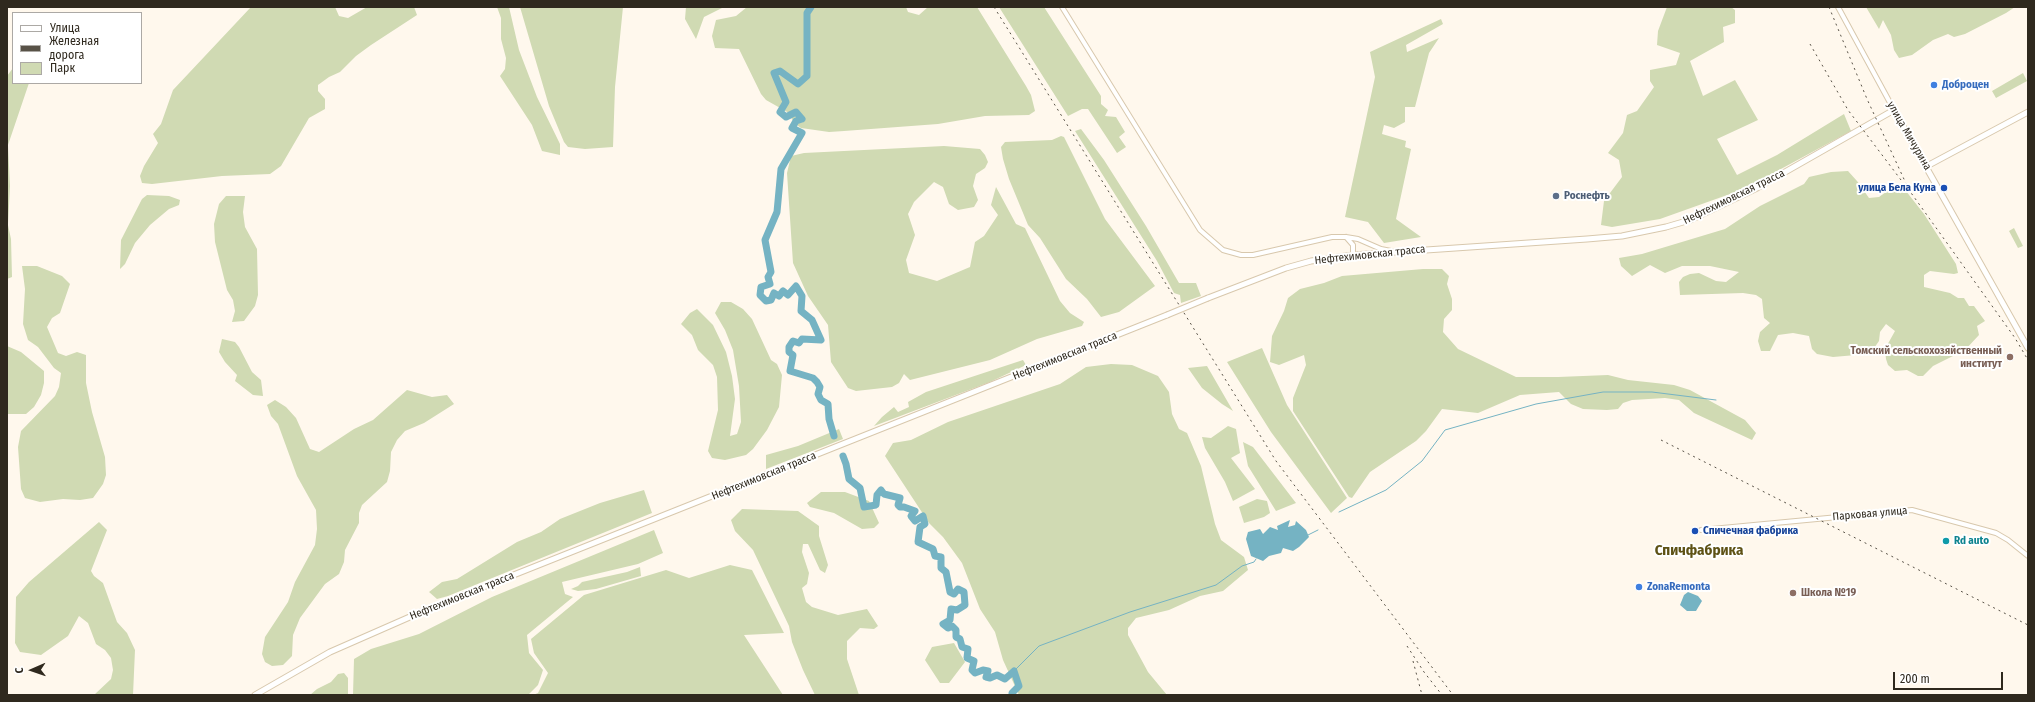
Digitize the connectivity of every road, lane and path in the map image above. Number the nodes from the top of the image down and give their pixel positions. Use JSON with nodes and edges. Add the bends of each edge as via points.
{"nodes":[{"id":1,"x":1062,"y":7,"type":"edge"},
{"id":2,"x":1838,"y":7,"type":"edge"},
{"id":3,"x":1894,"y":110,"type":"junction"},
{"id":4,"x":2028,"y":112,"type":"edge"},
{"id":5,"x":1927,"y":166,"type":"junction"},
{"id":6,"x":1346,"y":237,"type":"junction"},
{"id":7,"x":1391,"y":251,"type":"junction"},
{"id":8,"x":1353,"y":255,"type":"junction"},
{"id":9,"x":2028,"y":348,"type":"edge"},
{"id":10,"x":1701,"y":530,"type":"dead end"},
{"id":11,"x":2028,"y":556,"type":"edge"},
{"id":12,"x":255,"y":695,"type":"edge"}],
"edges":[{"from":1,"to":6,"type":"street","via":[[1200,230],[1213,242],[1223,250],[1241,255],[1254,255],[1332,237]]},
{"from":2,"to":3,"type":"street","name":"улица Мичурина"},
{"from":3,"to":5,"type":"main road","name":"улица Мичурина"},
{"from":3,"to":7,"type":"main road","name":"Нефтехимовская трасса","via":[[1757,188],[1680,223],[1622,236]]},
{"from":4,"to":5,"type":"main road"},
{"from":5,"to":9,"type":"main road","name":"улица Мичурина"},
{"from":6,"to":7,"type":"street"},
{"from":6,"to":8,"type":"street","via":[[1353,245]]},
{"from":7,"to":8,"type":"main road","name":"Нефтехимовская трасса"},
{"from":8,"to":12,"type":"main road","name":"Нефтехимовская трасса","bridge":true,"via":[[1311,261],[1286,268],[421,612],[330,652]]},
{"from":10,"to":11,"type":"street","name":"Парковая улица","via":[[1912,510],[1996,533]]}]}
